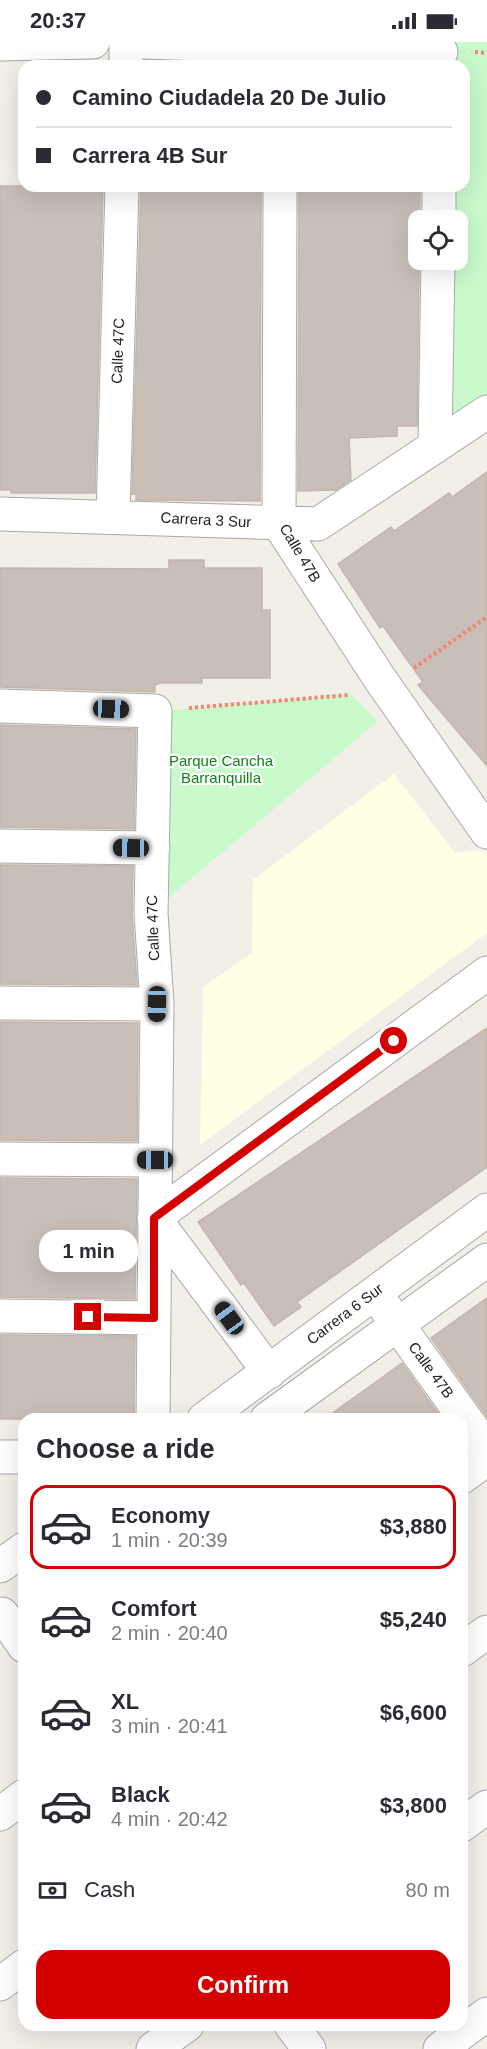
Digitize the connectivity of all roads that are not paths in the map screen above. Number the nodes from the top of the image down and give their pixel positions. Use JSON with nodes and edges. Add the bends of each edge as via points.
{"nodes":[{"id":1,"x":93,"y":42,"type":"edge"},
{"id":2,"x":126,"y":42,"type":"edge"},
{"id":3,"x":144,"y":42,"type":"edge"},
{"id":4,"x":0,"y":44,"type":"edge"},
{"id":5,"x":281,"y":52,"type":"edge"},
{"id":6,"x":441,"y":53,"type":"edge"},
{"id":7,"x":126,"y":60,"type":"edge"},
{"id":8,"x":122,"y":192,"type":"edge"},
{"id":9,"x":280,"y":192,"type":"edge"},
{"id":10,"x":439,"y":192,"type":"edge"},
{"id":11,"x":439,"y":210,"type":"edge"},
{"id":12,"x":438,"y":270,"type":"edge"},
{"id":13,"x":487,"y":412,"type":"edge"},
{"id":14,"x":435,"y":447,"type":"junction"},
{"id":15,"x":0,"y":514,"type":"edge"},
{"id":16,"x":113,"y":516,"type":"junction"},
{"id":17,"x":279,"y":524,"type":"junction"},
{"id":18,"x":0,"y":706,"type":"edge"},
{"id":19,"x":487,"y":832,"type":"edge"},
{"id":20,"x":0,"y":846,"type":"edge"},
{"id":21,"x":153,"y":848,"type":"junction"},
{"id":22,"x":487,"y":973,"type":"edge"},
{"id":23,"x":0,"y":1002,"type":"edge"},
{"id":24,"x":157,"y":1004,"type":"junction"},
{"id":25,"x":0,"y":1159,"type":"edge"},
{"id":26,"x":155,"y":1160,"type":"junction"},
{"id":27,"x":487,"y":1210,"type":"edge"},
{"id":28,"x":154,"y":1218,"type":"junction"},
{"id":29,"x":487,"y":1260,"type":"edge"},
{"id":30,"x":374,"y":1291,"type":"junction"},
{"id":31,"x":0,"y":1316,"type":"edge"},
{"id":32,"x":154,"y":1318,"type":"junction"},
{"id":33,"x":397,"y":1324,"type":"junction"},
{"id":34,"x":269,"y":1372,"type":"junction"},
{"id":35,"x":153,"y":1413,"type":"edge"},
{"id":36,"x":212,"y":1413,"type":"edge"},
{"id":37,"x":275,"y":1413,"type":"edge"},
{"id":38,"x":461,"y":1413,"type":"edge"},
{"id":39,"x":468,"y":1423,"type":"edge"},
{"id":40,"x":487,"y":1449,"type":"edge"},
{"id":41,"x":0,"y":1457,"type":"edge"},
{"id":42,"x":18,"y":1457,"type":"edge"},
{"id":43,"x":487,"y":1459,"type":"edge"},
{"id":44,"x":468,"y":1473,"type":"edge"},
{"id":45,"x":18,"y":1553,"type":"edge"},
{"id":46,"x":0,"y":1566,"type":"edge"},
{"id":47,"x":9,"y":1609,"type":"edge"},
{"id":48,"x":18,"y":1631,"type":"edge"},
{"id":49,"x":487,"y":1632,"type":"edge"},
{"id":50,"x":468,"y":1646,"type":"edge"},
{"id":51,"x":18,"y":1800,"type":"edge"},
{"id":52,"x":487,"y":1807,"type":"edge"},
{"id":53,"x":0,"y":1814,"type":"edge"},
{"id":54,"x":468,"y":1821,"type":"edge"},
{"id":55,"x":18,"y":1970,"type":"edge"},
{"id":56,"x":0,"y":1984,"type":"edge"},
{"id":57,"x":487,"y":2014,"type":"edge"},
{"id":58,"x":468,"y":2028,"type":"edge"},
{"id":59,"x":178,"y":2031,"type":"edge"},
{"id":60,"x":296,"y":2031,"type":"edge"},
{"id":61,"x":464,"y":2031,"type":"edge"},
{"id":62,"x":153,"y":2049,"type":"edge"},
{"id":63,"x":309,"y":2049,"type":"edge"},
{"id":64,"x":440,"y":2049,"type":"edge"}],
"edges":[{"from":1,"to":4,"type":"street"},
{"from":2,"to":7,"type":"street"},
{"from":3,"to":5,"type":"street"},
{"from":5,"to":6,"type":"street"},
{"from":8,"to":16,"type":"street","name":"Calle 47C"},
{"from":9,"to":17,"type":"street","name":"Calle 47B"},
{"from":10,"to":11,"type":"street"},
{"from":12,"to":14,"type":"street"},
{"from":13,"to":14,"type":"street","name":"Carrera 3 Sur"},
{"from":14,"to":17,"type":"street","name":"Carrera 3 Sur","via":[[318,524]]},
{"from":15,"to":16,"type":"street","name":"Carrera 3 Sur"},
{"from":16,"to":17,"type":"street","name":"Carrera 3 Sur"},
{"from":17,"to":19,"type":"street","name":"Calle 47B"},
{"from":18,"to":21,"type":"street","name":"Calle 47C","via":[[155,711]]},
{"from":20,"to":21,"type":"street"},
{"from":21,"to":24,"type":"street","name":"Calle 47C","via":[[151,913]]},
{"from":22,"to":28,"type":"street"},
{"from":23,"to":24,"type":"street"},
{"from":24,"to":26,"type":"street","name":"Calle 47C"},
{"from":25,"to":26,"type":"street"},
{"from":26,"to":28,"type":"street","name":"Calle 47C"},
{"from":27,"to":30,"type":"street","name":"Carrera 6 Sur"},
{"from":28,"to":32,"type":"street","name":"Calle 47C"},
{"from":28,"to":34,"type":"street"},
{"from":29,"to":33,"type":"street"},
{"from":30,"to":33,"type":"street","name":"Calle 47B"},
{"from":30,"to":34,"type":"street","name":"Carrera 6 Sur"},
{"from":31,"to":32,"type":"street"},
{"from":32,"to":35,"type":"street","name":"Calle 47C"},
{"from":33,"to":37,"type":"street"},
{"from":33,"to":38,"type":"street","name":"Calle 47B"},
{"from":34,"to":36,"type":"street","name":"Carrera 6 Sur"},
{"from":39,"to":40,"type":"street","name":"Calle 47B"},
{"from":41,"to":42,"type":"street"},
{"from":43,"to":44,"type":"street"},
{"from":45,"to":46,"type":"street"},
{"from":47,"to":48,"type":"street"},
{"from":49,"to":50,"type":"street"},
{"from":51,"to":53,"type":"street"},
{"from":52,"to":54,"type":"street"},
{"from":55,"to":56,"type":"street"},
{"from":57,"to":58,"type":"street"},
{"from":59,"to":62,"type":"street"},
{"from":60,"to":63,"type":"street"},
{"from":61,"to":64,"type":"street"}]}
